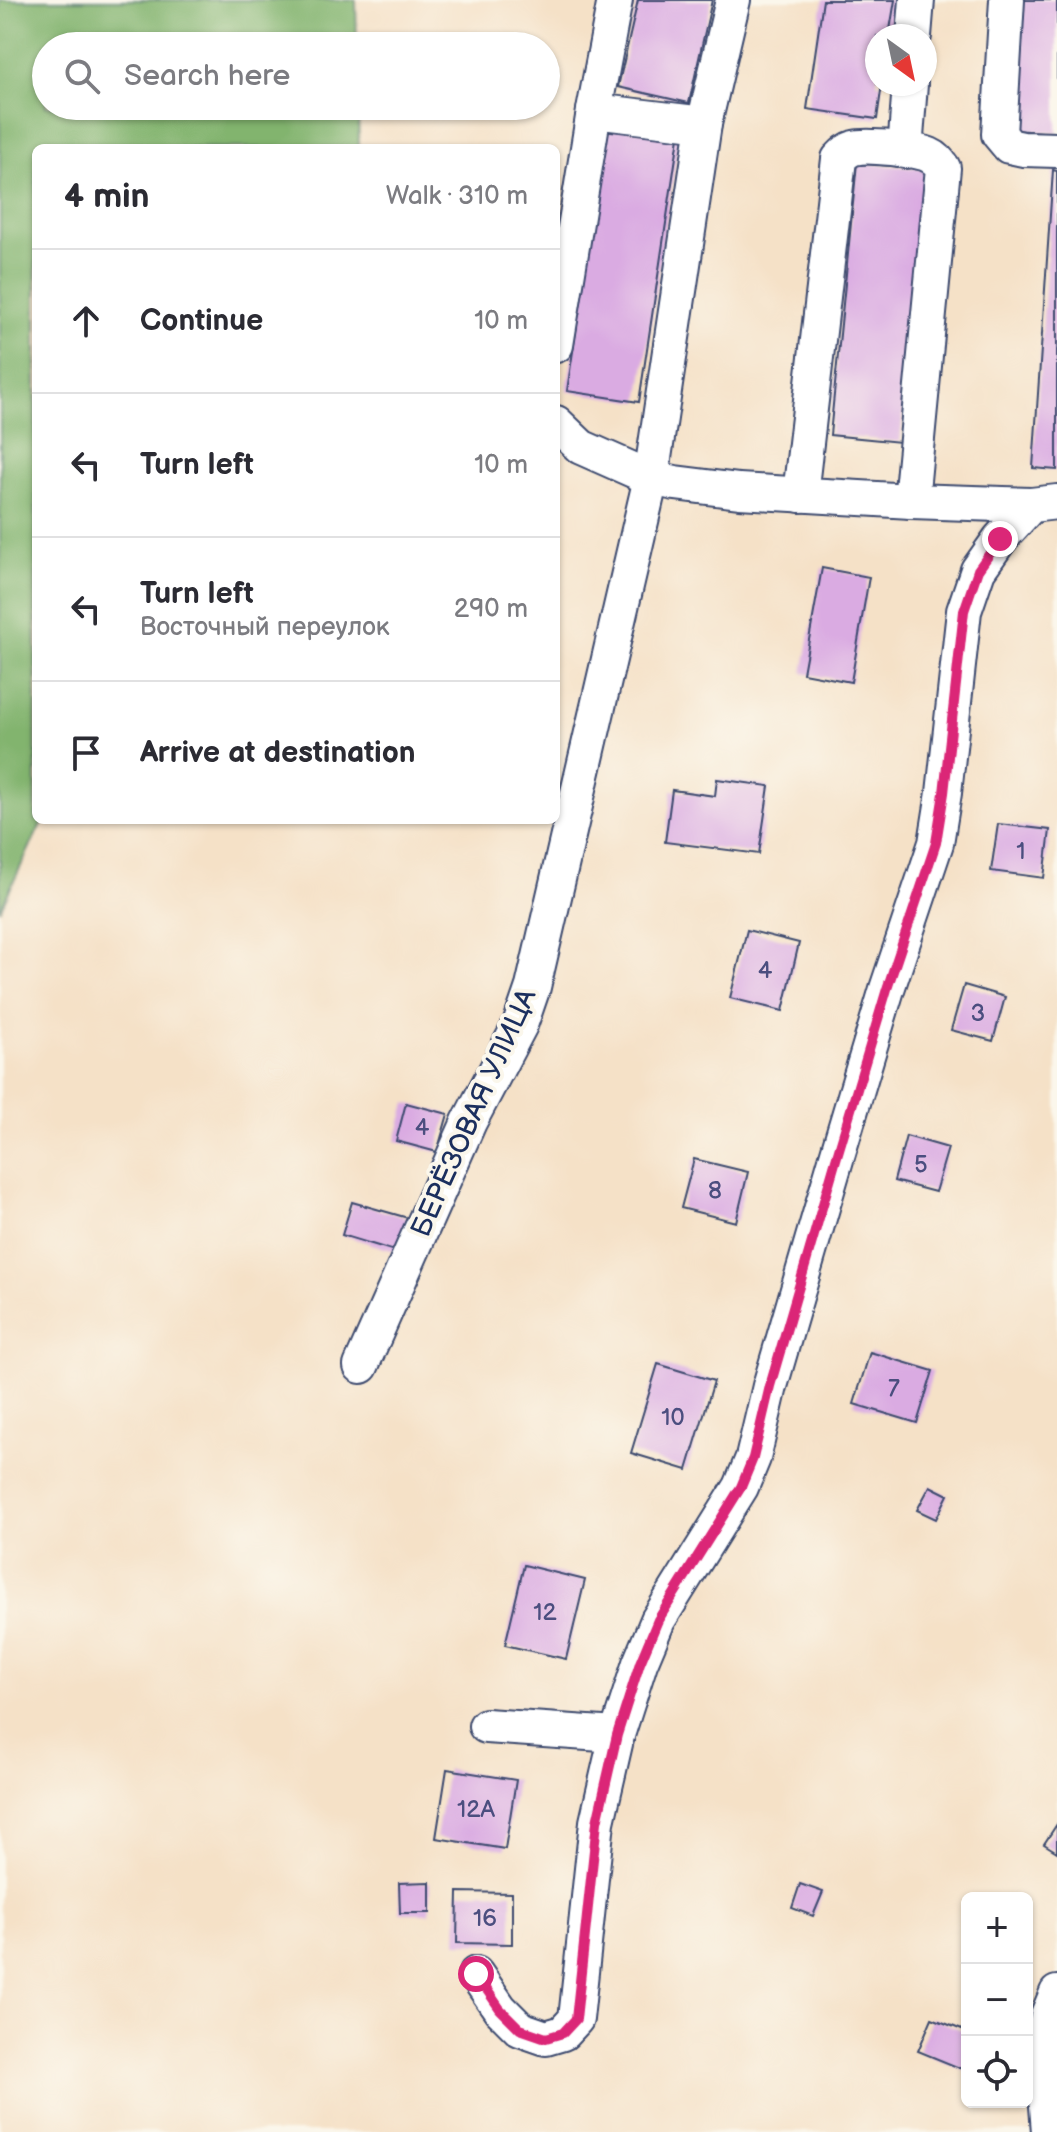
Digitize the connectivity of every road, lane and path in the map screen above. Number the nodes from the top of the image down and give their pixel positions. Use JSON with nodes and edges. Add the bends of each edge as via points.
{"nodes":[{"id":1,"x":615,"y":0,"type":"edge"},
{"id":2,"x":733,"y":0,"type":"edge"},
{"id":3,"x":917,"y":0,"type":"edge"},
{"id":4,"x":1007,"y":0,"type":"edge"},
{"id":5,"x":915,"y":24,"type":"edge"},
{"id":6,"x":909,"y":96,"type":"edge"},
{"id":7,"x":594,"y":111,"type":"junction"},
{"id":8,"x":704,"y":124,"type":"junction"},
{"id":9,"x":1057,"y":150,"type":"edge"},
{"id":10,"x":905,"y":151,"type":"junction"},
{"id":11,"x":560,"y":320,"type":"edge"},
{"id":12,"x":560,"y":427,"type":"edge"},
{"id":13,"x":651,"y":478,"type":"junction"},
{"id":14,"x":800,"y":495,"type":"junction"},
{"id":15,"x":911,"y":501,"type":"junction"},
{"id":16,"x":1044,"y":504,"type":"edge"},
{"id":17,"x":361,"y":1366,"type":"dead end"},
{"id":18,"x":486,"y":1726,"type":"dead end"},
{"id":19,"x":617,"y":1735,"type":"junction"},
{"id":20,"x":476,"y":1974,"type":"dead end"},
{"id":21,"x":1057,"y":1993,"type":"edge"},
{"id":22,"x":1049,"y":2132,"type":"edge"}],
"edges":[{"from":1,"to":7,"type":"street"},
{"from":2,"to":8,"type":"street","name":"БЕРЁЗОВАЯ УЛИЦА"},
{"from":3,"to":5,"type":"street"},
{"from":4,"to":9,"type":"street","via":[[999,134],[1009,146]]},
{"from":6,"to":10,"type":"street"},
{"from":7,"to":8,"type":"street"},
{"from":7,"to":11,"type":"street"},
{"from":8,"to":13,"type":"street","name":"БЕРЁЗОВАЯ УЛИЦА"},
{"from":10,"to":14,"type":"street","via":[[858,146],[839,159]]},
{"from":10,"to":15,"type":"street","via":[[927,153],[943,168]]},
{"from":12,"to":13,"type":"street","via":[[581,447]]},
{"from":13,"to":14,"type":"street"},
{"from":13,"to":17,"type":"street","name":"БЕРЁЗОВАЯ УЛИЦА","via":[[533,987]]},
{"from":14,"to":15,"type":"street"},
{"from":15,"to":16,"type":"street"},
{"from":16,"to":19,"type":"street","via":[[1000,539],[978,570],[964,611],[936,843],[837,1156],[753,1458],[741,1487],[658,1620]]},
{"from":18,"to":19,"type":"street"},
{"from":19,"to":20,"type":"street","via":[[597,1822],[576,2019],[563,2033],[546,2038],[520,2029]]},
{"from":21,"to":22,"type":"street","via":[[1043,2044]]}]}
